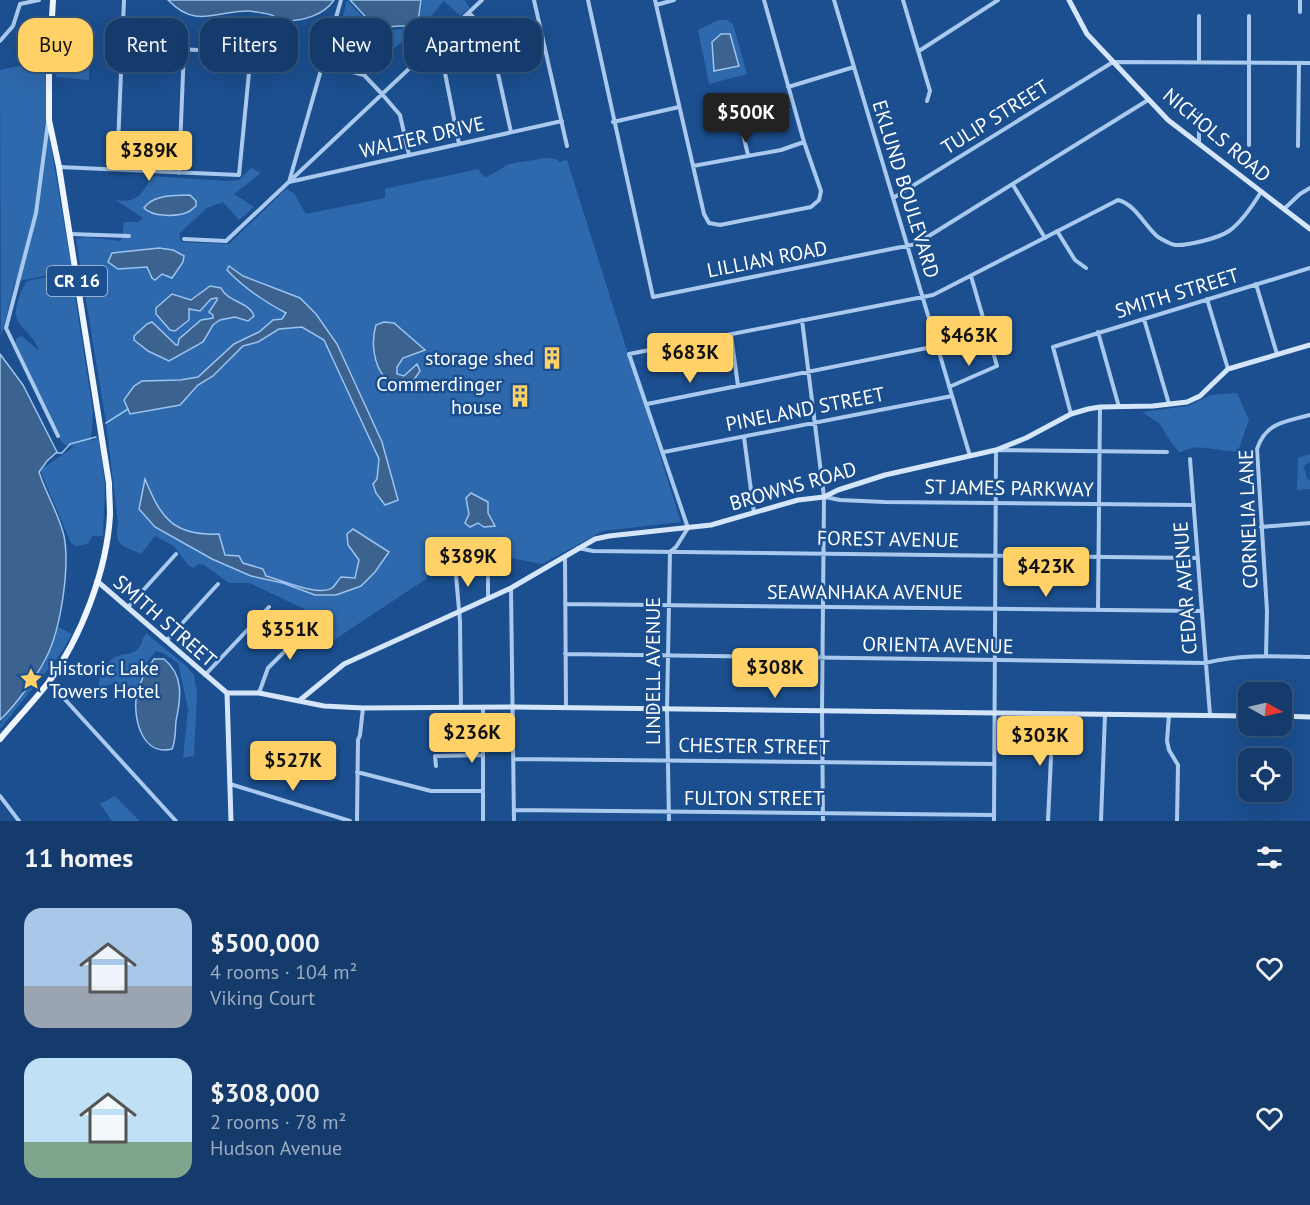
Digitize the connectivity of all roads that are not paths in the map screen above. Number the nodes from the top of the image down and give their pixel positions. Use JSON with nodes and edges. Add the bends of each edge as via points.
{"nodes":[{"id":1,"x":39,"y":0,"type":"edge"},
{"id":2,"x":53,"y":0,"type":"edge"},
{"id":3,"x":124,"y":0,"type":"edge"},
{"id":4,"x":341,"y":0,"type":"edge"},
{"id":5,"x":482,"y":0,"type":"edge"},
{"id":6,"x":534,"y":0,"type":"edge"},
{"id":7,"x":588,"y":0,"type":"edge"},
{"id":8,"x":674,"y":0,"type":"edge"},
{"id":9,"x":764,"y":0,"type":"edge"},
{"id":10,"x":834,"y":0,"type":"edge"},
{"id":11,"x":903,"y":0,"type":"edge"},
{"id":12,"x":998,"y":0,"type":"edge"},
{"id":13,"x":1069,"y":0,"type":"edge"},
{"id":14,"x":1300,"y":0,"type":"edge"},
{"id":15,"x":20,"y":2,"type":"edge"},
{"id":16,"x":655,"y":2,"type":"edge"},
{"id":17,"x":1300,"y":12,"type":"dead end"},
{"id":18,"x":469,"y":13,"type":"junction"},
{"id":19,"x":1199,"y":16,"type":"dead end"},
{"id":20,"x":1249,"y":16,"type":"dead end"},
{"id":21,"x":123,"y":18,"type":"edge"},
{"id":22,"x":336,"y":18,"type":"edge"},
{"id":23,"x":464,"y":18,"type":"edge"},
{"id":24,"x":0,"y":41,"type":"edge"},
{"id":25,"x":188,"y":50,"type":"edge"},
{"id":26,"x":919,"y":51,"type":"junction"},
{"id":27,"x":1199,"y":61,"type":"junction"},
{"id":28,"x":1113,"y":62,"type":"junction"},
{"id":29,"x":1249,"y":62,"type":"junction"},
{"id":30,"x":1299,"y":63,"type":"junction"},
{"id":31,"x":1310,"y":63,"type":"edge"},
{"id":32,"x":854,"y":68,"type":"junction"},
{"id":33,"x":121,"y":72,"type":"edge"},
{"id":34,"x":183,"y":72,"type":"edge"},
{"id":35,"x":321,"y":72,"type":"edge"},
{"id":36,"x":353,"y":72,"type":"edge"},
{"id":37,"x":406,"y":72,"type":"edge"},
{"id":38,"x":443,"y":72,"type":"edge"},
{"id":39,"x":788,"y":87,"type":"junction"},
{"id":40,"x":382,"y":94,"type":"junction"},
{"id":41,"x":1149,"y":99,"type":"junction"},
{"id":42,"x":927,"y":101,"type":"dead end"},
{"id":43,"x":679,"y":107,"type":"junction"},
{"id":44,"x":1199,"y":114,"type":"dead end"},
{"id":45,"x":739,"y":117,"type":"dead end"},
{"id":46,"x":49,"y":120,"type":"junction"},
{"id":47,"x":562,"y":121,"type":"junction"},
{"id":48,"x":613,"y":122,"type":"junction"},
{"id":49,"x":511,"y":132,"type":"junction"},
{"id":50,"x":804,"y":142,"type":"junction"},
{"id":51,"x":459,"y":144,"type":"junction"},
{"id":52,"x":1199,"y":144,"type":"junction"},
{"id":53,"x":1249,"y":145,"type":"dead end"},
{"id":54,"x":567,"y":146,"type":"dead end"},
{"id":55,"x":1298,"y":146,"type":"dead end"},
{"id":56,"x":409,"y":155,"type":"junction"},
{"id":57,"x":748,"y":155,"type":"junction"},
{"id":58,"x":693,"y":166,"type":"junction"},
{"id":59,"x":59,"y":167,"type":"junction"},
{"id":60,"x":117,"y":169,"type":"junction"},
{"id":61,"x":179,"y":173,"type":"junction"},
{"id":62,"x":289,"y":182,"type":"junction"},
{"id":63,"x":1013,"y":185,"type":"junction"},
{"id":64,"x":1310,"y":188,"type":"edge"},
{"id":65,"x":1261,"y":192,"type":"junction"},
{"id":66,"x":893,"y":198,"type":"junction"},
{"id":67,"x":1284,"y":209,"type":"junction"},
{"id":68,"x":1310,"y":229,"type":"edge"},
{"id":69,"x":1057,"y":231,"type":"junction"},
{"id":70,"x":70,"y":234,"type":"junction"},
{"id":71,"x":129,"y":236,"type":"dead end"},
{"id":72,"x":1045,"y":238,"type":"junction"},
{"id":73,"x":184,"y":239,"type":"dead end"},
{"id":74,"x":908,"y":247,"type":"junction"},
{"id":75,"x":1086,"y":268,"type":"dead end"},
{"id":76,"x":1310,"y":268,"type":"edge"},
{"id":77,"x":970,"y":276,"type":"junction"},
{"id":78,"x":1256,"y":284,"type":"junction"},
{"id":79,"x":923,"y":297,"type":"junction"},
{"id":80,"x":1207,"y":299,"type":"junction"},
{"id":81,"x":1144,"y":319,"type":"junction"},
{"id":82,"x":802,"y":320,"type":"junction"},
{"id":83,"x":1098,"y":333,"type":"junction"},
{"id":84,"x":731,"y":334,"type":"junction"},
{"id":85,"x":1310,"y":345,"type":"edge"},
{"id":86,"x":937,"y":346,"type":"junction"},
{"id":87,"x":1277,"y":354,"type":"junction"},
{"id":88,"x":1228,"y":369,"type":"junction"},
{"id":89,"x":808,"y":372,"type":"junction"},
{"id":90,"x":738,"y":386,"type":"junction"},
{"id":91,"x":950,"y":387,"type":"junction"},
{"id":92,"x":952,"y":396,"type":"junction"},
{"id":93,"x":646,"y":404,"type":"junction"},
{"id":94,"x":1169,"y":405,"type":"junction"},
{"id":95,"x":1100,"y":407,"type":"junction"},
{"id":96,"x":1119,"y":407,"type":"junction"},
{"id":97,"x":1071,"y":414,"type":"junction"},
{"id":98,"x":1310,"y":415,"type":"edge"},
{"id":99,"x":814,"y":423,"type":"junction"},
{"id":100,"x":58,"y":436,"type":"dead end"},
{"id":101,"x":744,"y":437,"type":"junction"},
{"id":102,"x":996,"y":450,"type":"junction"},
{"id":103,"x":1099,"y":451,"type":"junction"},
{"id":104,"x":664,"y":452,"type":"junction"},
{"id":105,"x":1167,"y":452,"type":"dead end"},
{"id":106,"x":970,"y":456,"type":"junction"},
{"id":107,"x":1190,"y":459,"type":"dead end"},
{"id":108,"x":824,"y":497,"type":"junction"},
{"id":109,"x":995,"y":503,"type":"junction"},
{"id":110,"x":1099,"y":504,"type":"junction"},
{"id":111,"x":1194,"y":505,"type":"junction"},
{"id":112,"x":754,"y":513,"type":"junction"},
{"id":113,"x":1310,"y":524,"type":"edge"},
{"id":114,"x":1261,"y":527,"type":"junction"},
{"id":115,"x":688,"y":528,"type":"junction"},
{"id":116,"x":578,"y":548,"type":"junction"},
{"id":117,"x":670,"y":552,"type":"junction"},
{"id":118,"x":176,"y":554,"type":"dead end"},
{"id":119,"x":824,"y":554,"type":"junction"},
{"id":120,"x":565,"y":556,"type":"junction"},
{"id":121,"x":994,"y":556,"type":"junction"},
{"id":122,"x":1099,"y":556,"type":"junction"},
{"id":123,"x":1197,"y":558,"type":"junction"},
{"id":124,"x":455,"y":564,"type":"dead end"},
{"id":125,"x":488,"y":578,"type":"dead end"},
{"id":126,"x":97,"y":581,"type":"junction"},
{"id":127,"x":218,"y":584,"type":"dead end"},
{"id":128,"x":511,"y":588,"type":"junction"},
{"id":129,"x":488,"y":598,"type":"junction"},
{"id":130,"x":565,"y":604,"type":"junction"},
{"id":131,"x":668,"y":605,"type":"junction"},
{"id":132,"x":823,"y":606,"type":"junction"},
{"id":133,"x":269,"y":607,"type":"dead end"},
{"id":134,"x":127,"y":608,"type":"junction"},
{"id":135,"x":994,"y":608,"type":"junction"},
{"id":136,"x":1098,"y":609,"type":"junction"},
{"id":137,"x":1202,"y":611,"type":"junction"},
{"id":138,"x":458,"y":612,"type":"junction"},
{"id":139,"x":318,"y":626,"type":"dead end"},
{"id":140,"x":166,"y":642,"type":"junction"},
{"id":141,"x":667,"y":653,"type":"junction"},
{"id":142,"x":565,"y":654,"type":"junction"},
{"id":143,"x":1266,"y":655,"type":"junction"},
{"id":144,"x":1310,"y":657,"type":"edge"},
{"id":145,"x":823,"y":658,"type":"junction"},
{"id":146,"x":995,"y":660,"type":"junction"},
{"id":147,"x":1205,"y":663,"type":"junction"},
{"id":148,"x":205,"y":675,"type":"junction"},
{"id":149,"x":49,"y":682,"type":"junction"},
{"id":150,"x":227,"y":693,"type":"junction"},
{"id":151,"x":259,"y":693,"type":"junction"},
{"id":152,"x":300,"y":700,"type":"junction"},
{"id":153,"x":483,"y":707,"type":"junction"},
{"id":154,"x":513,"y":707,"type":"junction"},
{"id":155,"x":363,"y":708,"type":"junction"},
{"id":156,"x":461,"y":708,"type":"junction"},
{"id":157,"x":566,"y":708,"type":"junction"},
{"id":158,"x":667,"y":709,"type":"junction"},
{"id":159,"x":822,"y":711,"type":"junction"},
{"id":160,"x":993,"y":713,"type":"junction"},
{"id":161,"x":1105,"y":713,"type":"junction"},
{"id":162,"x":1053,"y":714,"type":"junction"},
{"id":163,"x":1169,"y":715,"type":"junction"},
{"id":164,"x":1210,"y":716,"type":"junction"},
{"id":165,"x":1238,"y":716,"type":"edge"},
{"id":166,"x":1292,"y":716,"type":"edge"},
{"id":167,"x":1310,"y":717,"type":"edge"},
{"id":168,"x":0,"y":739,"type":"edge"},
{"id":169,"x":483,"y":755,"type":"junction"},
{"id":170,"x":513,"y":759,"type":"junction"},
{"id":171,"x":668,"y":760,"type":"junction"},
{"id":172,"x":823,"y":762,"type":"junction"},
{"id":173,"x":994,"y":764,"type":"junction"},
{"id":174,"x":436,"y":766,"type":"dead end"},
{"id":175,"x":357,"y":772,"type":"junction"},
{"id":176,"x":230,"y":784,"type":"junction"},
{"id":177,"x":483,"y":791,"type":"junction"},
{"id":178,"x":0,"y":796,"type":"edge"},
{"id":179,"x":514,"y":810,"type":"junction"},
{"id":180,"x":669,"y":812,"type":"junction"},
{"id":181,"x":823,"y":813,"type":"junction"},
{"id":182,"x":994,"y":818,"type":"edge"},
{"id":183,"x":19,"y":821,"type":"edge"},
{"id":184,"x":176,"y":821,"type":"edge"},
{"id":185,"x":231,"y":821,"type":"edge"},
{"id":186,"x":350,"y":821,"type":"edge"},
{"id":187,"x":357,"y":821,"type":"edge"},
{"id":188,"x":483,"y":821,"type":"edge"},
{"id":189,"x":514,"y":821,"type":"edge"},
{"id":190,"x":669,"y":821,"type":"edge"},
{"id":191,"x":823,"y":821,"type":"edge"},
{"id":192,"x":1048,"y":821,"type":"edge"},
{"id":193,"x":1101,"y":821,"type":"edge"},
{"id":194,"x":1177,"y":821,"type":"edge"}],
"edges":[{"from":1,"to":15,"type":"street"},
{"from":2,"to":46,"type":"main road","number":"CR 16"},
{"from":3,"to":21,"type":"street"},
{"from":4,"to":22,"type":"street"},
{"from":5,"to":18,"type":"street"},
{"from":6,"to":47,"type":"street"},
{"from":7,"to":48,"type":"street","name":"LILLIAN ROAD"},
{"from":8,"to":16,"type":"street"},
{"from":9,"to":39,"type":"street"},
{"from":10,"to":32,"type":"street","name":"EKLUND BOULEVARD"},
{"from":11,"to":26,"type":"street"},
{"from":12,"to":26,"type":"street"},
{"from":13,"to":28,"type":"street","name":"NICHOLS ROAD","via":[[1087,34]]},
{"from":14,"to":17,"type":"street"},
{"from":15,"to":24,"type":"street","via":[[13,26]]},
{"from":16,"to":43,"type":"street"},
{"from":18,"to":23,"type":"street"},
{"from":18,"to":49,"type":"street","via":[[489,33]]},
{"from":19,"to":27,"type":"street"},
{"from":20,"to":29,"type":"street"},
{"from":25,"to":61,"type":"street","via":[[251,52],[239,176]]},
{"from":26,"to":42,"type":"street","via":[[930,90]]},
{"from":27,"to":28,"type":"street"},
{"from":27,"to":29,"type":"street"},
{"from":28,"to":41,"type":"street","name":"NICHOLS ROAD"},
{"from":28,"to":66,"type":"street","name":"TULIP STREET"},
{"from":29,"to":30,"type":"street"},
{"from":29,"to":53,"type":"street"},
{"from":30,"to":31,"type":"street"},
{"from":30,"to":55,"type":"street"},
{"from":32,"to":39,"type":"street"},
{"from":32,"to":66,"type":"street","name":"EKLUND BOULEVARD"},
{"from":33,"to":60,"type":"street"},
{"from":34,"to":61,"type":"street"},
{"from":35,"to":62,"type":"street"},
{"from":36,"to":40,"type":"street","via":[[364,75]]},
{"from":37,"to":40,"type":"street"},
{"from":38,"to":51,"type":"street"},
{"from":39,"to":50,"type":"street"},
{"from":40,"to":56,"type":"street","via":[[400,115]]},
{"from":40,"to":62,"type":"street"},
{"from":41,"to":52,"type":"street","name":"NICHOLS ROAD"},
{"from":41,"to":63,"type":"street","name":"LILLIAN ROAD"},
{"from":43,"to":48,"type":"street"},
{"from":43,"to":58,"type":"street"},
{"from":44,"to":52,"type":"street"},
{"from":45,"to":57,"type":"street"},
{"from":46,"to":59,"type":"main road","number":"CR 16"},
{"from":46,"to":100,"type":"street","via":[[36,213],[6,328]]},
{"from":47,"to":49,"type":"street","name":"WALTER DRIVE"},
{"from":47,"to":54,"type":"street"},
{"from":48,"to":74,"type":"street","name":"LILLIAN ROAD","via":[[653,297]]},
{"from":49,"to":51,"type":"street","name":"WALTER DRIVE"},
{"from":50,"to":57,"type":"street"},
{"from":50,"to":58,"type":"street","via":[[821,191],[812,207],[720,225],[709,223]]},
{"from":51,"to":56,"type":"street","name":"WALTER DRIVE"},
{"from":52,"to":65,"type":"street","name":"NICHOLS ROAD"},
{"from":56,"to":62,"type":"street","name":"WALTER DRIVE"},
{"from":57,"to":58,"type":"street"},
{"from":59,"to":60,"type":"street"},
{"from":59,"to":70,"type":"main road","number":"CR 16"},
{"from":60,"to":61,"type":"street"},
{"from":62,"to":73,"type":"street","via":[[226,241]]},
{"from":63,"to":72,"type":"street"},
{"from":63,"to":74,"type":"street","name":"LILLIAN ROAD"},
{"from":64,"to":67,"type":"street"},
{"from":65,"to":67,"type":"street","name":"NICHOLS ROAD"},
{"from":65,"to":69,"type":"street","via":[[1228,231],[1195,242],[1176,245],[1159,237],[1126,202],[1119,200]]},
{"from":66,"to":74,"type":"street","name":"EKLUND BOULEVARD"},
{"from":67,"to":68,"type":"street","name":"NICHOLS ROAD"},
{"from":69,"to":72,"type":"street"},
{"from":69,"to":75,"type":"street","via":[[1075,260]]},
{"from":70,"to":71,"type":"street"},
{"from":70,"to":126,"type":"main road","number":"CR 16","via":[[109,483],[110,515]]},
{"from":72,"to":77,"type":"street"},
{"from":74,"to":79,"type":"street","name":"EKLUND BOULEVARD"},
{"from":76,"to":78,"type":"street","name":"SMITH STREET"},
{"from":77,"to":79,"type":"street"},
{"from":77,"to":91,"type":"street","via":[[997,366]]},
{"from":78,"to":80,"type":"street","name":"SMITH STREET"},
{"from":78,"to":87,"type":"street"},
{"from":79,"to":82,"type":"street"},
{"from":79,"to":86,"type":"street","name":"EKLUND BOULEVARD"},
{"from":80,"to":81,"type":"street","name":"SMITH STREET"},
{"from":80,"to":88,"type":"street"},
{"from":81,"to":83,"type":"street","name":"SMITH STREET"},
{"from":81,"to":94,"type":"street"},
{"from":82,"to":84,"type":"street"},
{"from":82,"to":89,"type":"street"},
{"from":83,"to":96,"type":"street"},
{"from":83,"to":97,"type":"street","name":"SMITH STREET","via":[[1053,346]]},
{"from":84,"to":90,"type":"street"},
{"from":84,"to":93,"type":"street","via":[[629,354]]},
{"from":85,"to":87,"type":"street","name":"BROWNS ROAD"},
{"from":86,"to":89,"type":"street"},
{"from":86,"to":91,"type":"street","name":"EKLUND BOULEVARD"},
{"from":87,"to":88,"type":"street","name":"BROWNS ROAD"},
{"from":88,"to":94,"type":"street","name":"BROWNS ROAD","via":[[1200,396]]},
{"from":89,"to":90,"type":"street"},
{"from":89,"to":99,"type":"street"},
{"from":90,"to":93,"type":"street"},
{"from":91,"to":92,"type":"street","name":"EKLUND BOULEVARD"},
{"from":92,"to":99,"type":"street","name":"PINELAND STREET"},
{"from":92,"to":106,"type":"street","name":"EKLUND BOULEVARD"},
{"from":93,"to":104,"type":"street"},
{"from":94,"to":96,"type":"street","name":"BROWNS ROAD"},
{"from":95,"to":96,"type":"street","name":"BROWNS ROAD"},
{"from":95,"to":97,"type":"street","name":"BROWNS ROAD"},
{"from":95,"to":103,"type":"street"},
{"from":97,"to":102,"type":"street","name":"BROWNS ROAD"},
{"from":98,"to":114,"type":"street","name":"CORNELIA LANE","via":[[1275,425],[1261,438],[1257,449]]},
{"from":99,"to":101,"type":"street","name":"PINELAND STREET"},
{"from":99,"to":108,"type":"street"},
{"from":101,"to":104,"type":"street","name":"PINELAND STREET"},
{"from":101,"to":112,"type":"street"},
{"from":102,"to":103,"type":"street"},
{"from":102,"to":106,"type":"street","name":"BROWNS ROAD"},
{"from":102,"to":109,"type":"street"},
{"from":103,"to":105,"type":"street"},
{"from":103,"to":110,"type":"street"},
{"from":104,"to":115,"type":"street"},
{"from":106,"to":108,"type":"street","name":"BROWNS ROAD","via":[[885,475]]},
{"from":107,"to":111,"type":"street","name":"CEDAR AVENUE"},
{"from":108,"to":109,"type":"street","name":"ST JAMES PARKWAY"},
{"from":108,"to":112,"type":"street","name":"BROWNS ROAD"},
{"from":108,"to":119,"type":"street"},
{"from":109,"to":110,"type":"street","name":"ST JAMES PARKWAY"},
{"from":109,"to":121,"type":"street"},
{"from":110,"to":111,"type":"street","name":"ST JAMES PARKWAY"},
{"from":110,"to":122,"type":"street"},
{"from":111,"to":123,"type":"street","name":"CEDAR AVENUE"},
{"from":112,"to":115,"type":"street","name":"BROWNS ROAD"},
{"from":113,"to":114,"type":"street"},
{"from":114,"to":143,"type":"street","name":"CORNELIA LANE"},
{"from":115,"to":116,"type":"street","name":"BROWNS ROAD","via":[[609,536]]},
{"from":115,"to":117,"type":"street"},
{"from":116,"to":117,"type":"street","name":"FOREST AVENUE"},
{"from":116,"to":120,"type":"street","name":"BROWNS ROAD"},
{"from":117,"to":119,"type":"street","name":"FOREST AVENUE"},
{"from":117,"to":131,"type":"street","name":"LINDELL AVENUE"},
{"from":118,"to":134,"type":"street"},
{"from":119,"to":121,"type":"street","name":"FOREST AVENUE"},
{"from":119,"to":132,"type":"street"},
{"from":120,"to":128,"type":"street","name":"BROWNS ROAD"},
{"from":120,"to":130,"type":"street"},
{"from":121,"to":122,"type":"street","name":"FOREST AVENUE"},
{"from":121,"to":135,"type":"street"},
{"from":122,"to":123,"type":"street","name":"FOREST AVENUE"},
{"from":122,"to":136,"type":"street"},
{"from":123,"to":137,"type":"street","name":"CEDAR AVENUE"},
{"from":124,"to":138,"type":"street"},
{"from":125,"to":129,"type":"street"},
{"from":126,"to":134,"type":"street","name":"SMITH STREET"},
{"from":126,"to":149,"type":"main road","number":"CR 16","via":[[78,633]]},
{"from":127,"to":140,"type":"street"},
{"from":128,"to":129,"type":"street","name":"BROWNS ROAD"},
{"from":128,"to":154,"type":"street"},
{"from":129,"to":138,"type":"street","name":"BROWNS ROAD"},
{"from":130,"to":131,"type":"street","name":"SEAWANHAKA AVENUE"},
{"from":130,"to":142,"type":"street"},
{"from":131,"to":132,"type":"street","name":"SEAWANHAKA AVENUE"},
{"from":131,"to":141,"type":"street","name":"LINDELL AVENUE"},
{"from":132,"to":135,"type":"street","name":"SEAWANHAKA AVENUE"},
{"from":132,"to":145,"type":"street"},
{"from":133,"to":148,"type":"street"},
{"from":134,"to":140,"type":"street","name":"SMITH STREET"},
{"from":135,"to":136,"type":"street","name":"SEAWANHAKA AVENUE"},
{"from":135,"to":146,"type":"street"},
{"from":136,"to":137,"type":"street","name":"SEAWANHAKA AVENUE"},
{"from":137,"to":147,"type":"street","name":"CEDAR AVENUE"},
{"from":138,"to":152,"type":"street","name":"BROWNS ROAD","via":[[344,664]]},
{"from":138,"to":156,"type":"street"},
{"from":139,"to":151,"type":"street","via":[[268,668]]},
{"from":140,"to":148,"type":"street","name":"SMITH STREET"},
{"from":141,"to":142,"type":"street","name":"ORIENTA AVENUE"},
{"from":141,"to":145,"type":"street","name":"ORIENTA AVENUE"},
{"from":141,"to":158,"type":"street","name":"LINDELL AVENUE"},
{"from":142,"to":157,"type":"street"},
{"from":143,"to":144,"type":"street","name":"ORIENTA AVENUE"},
{"from":143,"to":147,"type":"street","name":"ORIENTA AVENUE"},
{"from":145,"to":146,"type":"street","name":"ORIENTA AVENUE"},
{"from":145,"to":159,"type":"street"},
{"from":146,"to":147,"type":"street","name":"ORIENTA AVENUE"},
{"from":146,"to":160,"type":"street"},
{"from":147,"to":164,"type":"street","name":"CEDAR AVENUE"},
{"from":148,"to":150,"type":"street","name":"SMITH STREET"},
{"from":149,"to":168,"type":"main road","number":"CR 16"},
{"from":149,"to":184,"type":"street"},
{"from":150,"to":151,"type":"street"},
{"from":150,"to":176,"type":"street"},
{"from":151,"to":152,"type":"street"},
{"from":152,"to":155,"type":"street"},
{"from":153,"to":154,"type":"street"},
{"from":153,"to":156,"type":"street"},
{"from":153,"to":169,"type":"street"},
{"from":154,"to":157,"type":"street"},
{"from":154,"to":170,"type":"street"},
{"from":155,"to":156,"type":"street"},
{"from":155,"to":175,"type":"street"},
{"from":157,"to":158,"type":"street"},
{"from":158,"to":159,"type":"street"},
{"from":158,"to":171,"type":"street","name":"LINDELL AVENUE"},
{"from":159,"to":160,"type":"street"},
{"from":159,"to":172,"type":"street"},
{"from":160,"to":162,"type":"street"},
{"from":160,"to":173,"type":"street"},
{"from":161,"to":162,"type":"street"},
{"from":161,"to":163,"type":"street"},
{"from":161,"to":193,"type":"street"},
{"from":162,"to":192,"type":"street"},
{"from":163,"to":164,"type":"street"},
{"from":163,"to":194,"type":"street","via":[[1167,741],[1178,765]]},
{"from":164,"to":165,"type":"street"},
{"from":166,"to":167,"type":"street"},
{"from":169,"to":174,"type":"street","via":[[435,756]]},
{"from":169,"to":177,"type":"street"},
{"from":170,"to":171,"type":"street","name":"CHESTER STREET"},
{"from":170,"to":179,"type":"street"},
{"from":171,"to":172,"type":"street","name":"CHESTER STREET"},
{"from":171,"to":180,"type":"street","name":"LINDELL AVENUE"},
{"from":172,"to":173,"type":"street","name":"CHESTER STREET"},
{"from":172,"to":181,"type":"street"},
{"from":173,"to":182,"type":"street"},
{"from":175,"to":177,"type":"street","via":[[431,791]]},
{"from":175,"to":187,"type":"street"},
{"from":176,"to":185,"type":"street"},
{"from":176,"to":186,"type":"street"},
{"from":177,"to":188,"type":"street"},
{"from":178,"to":183,"type":"street"},
{"from":179,"to":180,"type":"street","name":"FULTON STREET"},
{"from":179,"to":189,"type":"street"},
{"from":180,"to":181,"type":"street","name":"FULTON STREET"},
{"from":180,"to":190,"type":"street","name":"LINDELL AVENUE"},
{"from":181,"to":182,"type":"street","name":"FULTON STREET"},
{"from":181,"to":191,"type":"street"}]}
